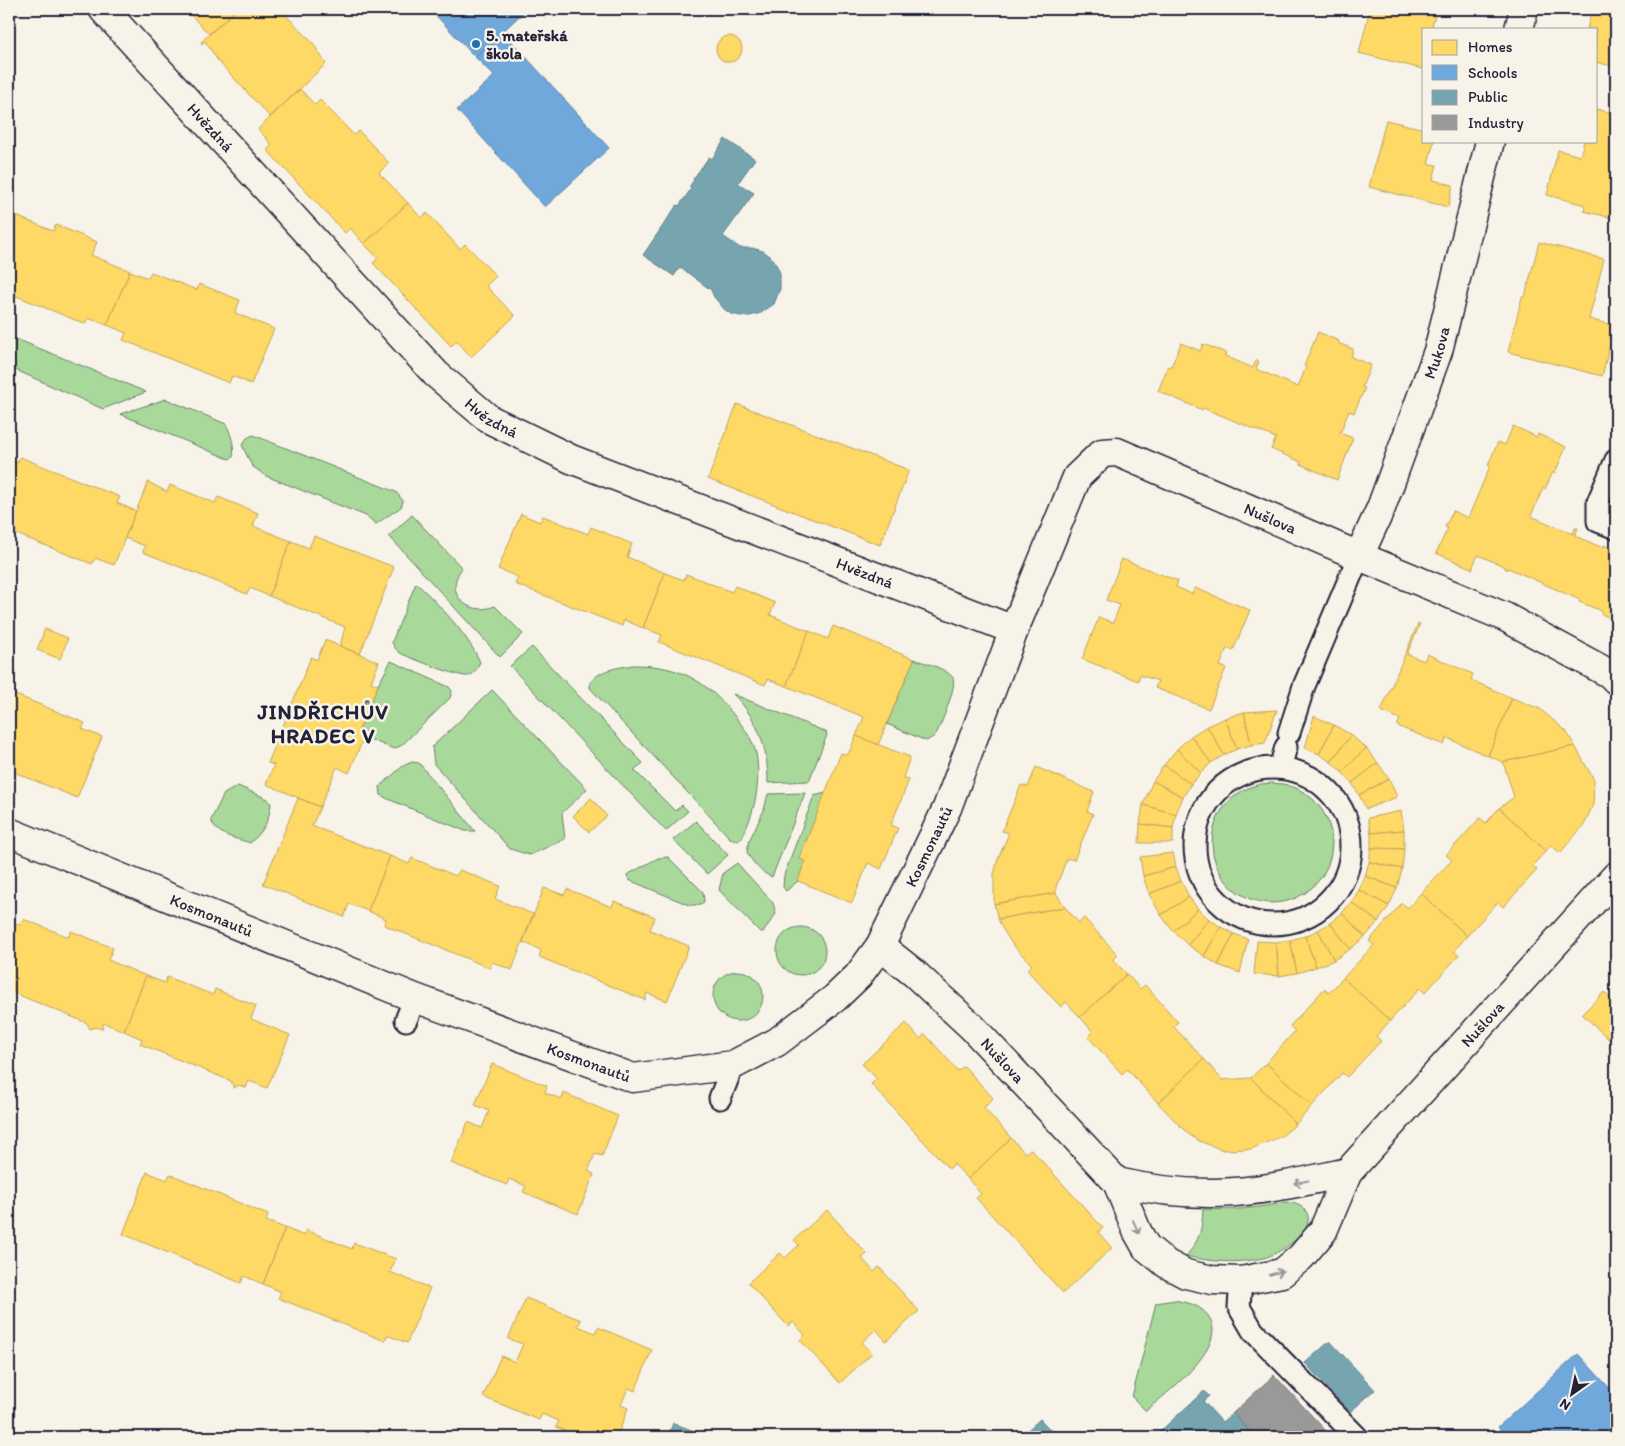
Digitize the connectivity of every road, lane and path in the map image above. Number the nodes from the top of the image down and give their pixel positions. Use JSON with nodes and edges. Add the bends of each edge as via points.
{"nodes":[{"id":1,"x":103,"y":9,"type":"edge"},
{"id":2,"x":1524,"y":9,"type":"edge"},
{"id":3,"x":1519,"y":28,"type":"edge"},
{"id":4,"x":1490,"y":142,"type":"edge"},
{"id":5,"x":1616,"y":460,"type":"edge"},
{"id":6,"x":1616,"y":528,"type":"edge"},
{"id":7,"x":1359,"y":556,"type":"junction"},
{"id":8,"x":1014,"y":630,"type":"junction"},
{"id":9,"x":1616,"y":680,"type":"edge"},
{"id":10,"x":1280,"y":768,"type":"junction"},
{"id":11,"x":9,"y":832,"type":"edge"},
{"id":12,"x":1616,"y":876,"type":"edge"},
{"id":13,"x":880,"y":946,"type":"junction"},
{"id":14,"x":733,"y":1065,"type":"junction"},
{"id":15,"x":720,"y":1098,"type":"dead end"},
{"id":16,"x":1348,"y":1172,"type":"junction"},
{"id":17,"x":1117,"y":1182,"type":"junction"},
{"id":18,"x":1241,"y":1281,"type":"junction"},
{"id":19,"x":1357,"y":1437,"type":"edge"}],
"edges":[{"from":1,"to":8,"type":"street","name":"Hvězdná","via":[[436,374],[489,419],[571,459]]},
{"from":2,"to":3,"type":"street"},
{"from":4,"to":7,"type":"street","name":"Mukova","via":[[1438,351],[1381,508]]},
{"from":5,"to":6,"type":"lane","via":[[1598,502],[1598,521]]},
{"from":7,"to":8,"type":"street","name":"Nušlova","via":[[1117,452],[1102,453],[1077,477]]},
{"from":7,"to":9,"type":"street","name":"Nušlova","via":[[1506,617]]},
{"from":7,"to":10,"type":"lane","via":[[1304,686]]},
{"from":8,"to":13,"type":"street","name":"Kosmonautů","via":[[947,808]]},
{"from":10,"to":10,"type":"lane","via":[[1258,769],[1237,777],[1212,797],[1201,816],[1195,848],[1209,891],[1226,908],[1246,920],[1266,924],[1285,924],[1302,919],[1326,904],[1347,874],[1352,847],[1347,820],[1332,794],[1308,776]]},
{"from":11,"to":14,"type":"street","name":"Kosmonautů","via":[[411,1009],[633,1078]]},
{"from":12,"to":16,"type":"street","name":"Nušlova"},
{"from":13,"to":14,"type":"street","name":"Kosmonautů","via":[[858,976],[823,1008],[777,1042]]},
{"from":13,"to":17,"type":"street","name":"Nušlova","via":[[972,1027]]},
{"from":14,"to":15,"type":"lane"},
{"from":16,"to":17,"type":"street","one_way":true,"via":[[1236,1192],[1153,1190]]},
{"from":18,"to":16,"type":"street","name":"Nušlova","one_way":true,"via":[[1282,1272],[1301,1257],[1323,1231]]},
{"from":17,"to":18,"type":"street","name":"Nušlova","one_way":true,"via":[[1146,1247],[1186,1274],[1212,1280]]},
{"from":18,"to":19,"type":"lane","via":[[1239,1307],[1253,1331]]}]}
